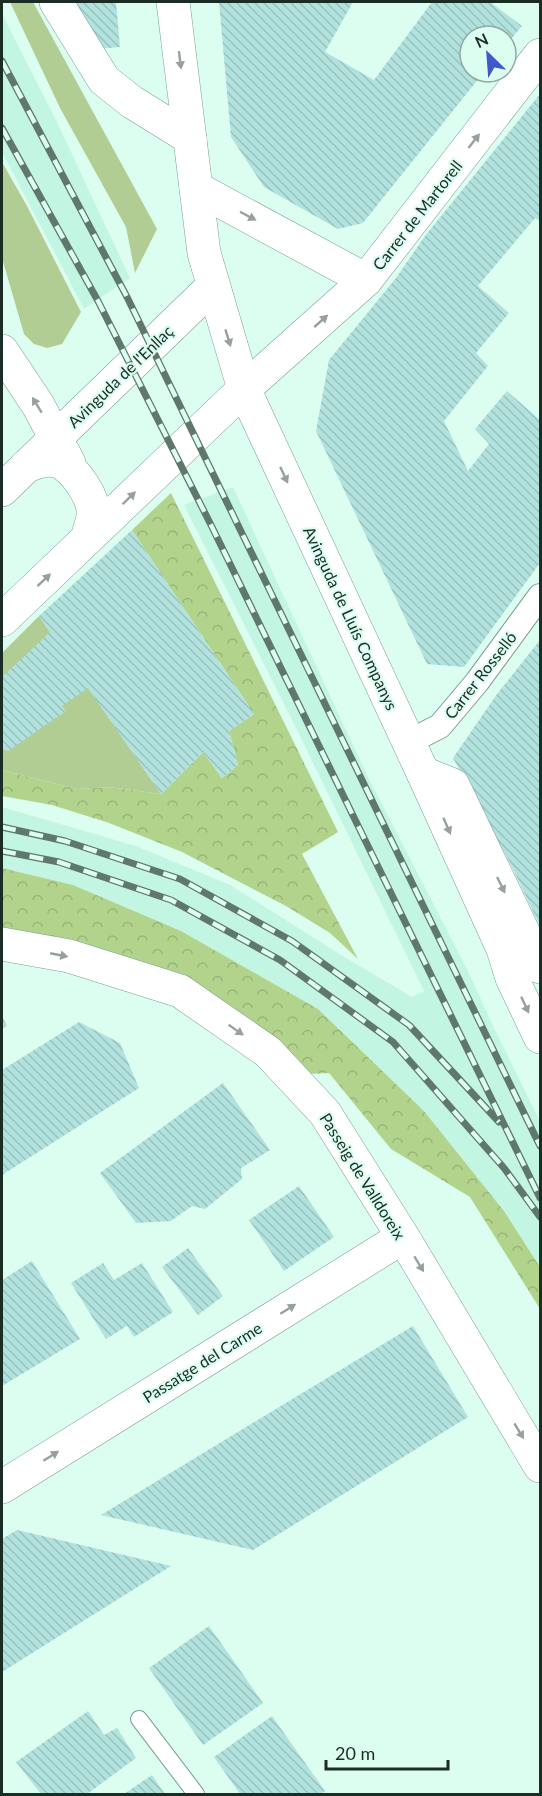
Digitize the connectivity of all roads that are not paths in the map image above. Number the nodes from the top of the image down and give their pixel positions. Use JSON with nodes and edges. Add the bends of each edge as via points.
{"nodes":[{"id":1,"x":56,"y":2,"type":"edge"},
{"id":2,"x":173,"y":2,"type":"edge"},
{"id":3,"x":540,"y":55,"type":"edge"},
{"id":4,"x":190,"y":138,"type":"junction"},
{"id":5,"x":196,"y":188,"type":"junction"},
{"id":6,"x":366,"y":280,"type":"junction"},
{"id":7,"x":213,"y":286,"type":"junction"},
{"id":8,"x":2,"y":351,"type":"edge"},
{"id":9,"x":244,"y":389,"type":"junction"},
{"id":10,"x":55,"y":439,"type":"junction"},
{"id":11,"x":26,"y":465,"type":"junction"},
{"id":12,"x":76,"y":474,"type":"junction"},
{"id":13,"x":2,"y":490,"type":"edge"},
{"id":14,"x":87,"y":539,"type":"junction"},
{"id":15,"x":540,"y":596,"type":"edge"},
{"id":16,"x":2,"y":620,"type":"edge"},
{"id":17,"x":409,"y":742,"type":"junction"},
{"id":18,"x":423,"y":773,"type":"junction"},
{"id":19,"x":2,"y":944,"type":"edge"},
{"id":20,"x":540,"y":967,"type":"edge"},
{"id":21,"x":540,"y":1037,"type":"edge"},
{"id":22,"x":403,"y":1237,"type":"junction"},
{"id":23,"x":540,"y":1466,"type":"edge"},
{"id":24,"x":2,"y":1487,"type":"edge"},
{"id":25,"x":139,"y":1719,"type":"dead end"},
{"id":26,"x":196,"y":1794,"type":"edge"}],
"edges":[{"from":1,"to":4,"type":"street","via":[[104,80]]},
{"from":2,"to":4,"type":"street","name":"Avinguda de Lluís Companys","one_way":true},
{"from":6,"to":3,"type":"street","name":"Carrer de Martorell","one_way":true},
{"from":4,"to":5,"type":"street","name":"Avinguda de Lluís Companys"},
{"from":5,"to":6,"type":"street","one_way":true},
{"from":5,"to":7,"type":"street","name":"Avinguda de Lluís Companys","via":[[204,254]]},
{"from":9,"to":6,"type":"street","name":"Carrer de Martorell","one_way":true},
{"from":7,"to":9,"type":"street","name":"Avinguda de Lluís Companys","one_way":true},
{"from":7,"to":10,"type":"street","name":"Avinguda de l'Enllaç"},
{"from":10,"to":8,"type":"street","one_way":true},
{"from":14,"to":9,"type":"street","one_way":true},
{"from":9,"to":17,"type":"street","name":"Avinguda de Lluís Companys","one_way":true},
{"from":10,"to":11,"type":"street","name":"Avinguda de l'Enllaç"},
{"from":10,"to":12,"type":"street"},
{"from":11,"to":12,"type":"street","via":[[45,460],[59,462]]},
{"from":11,"to":13,"type":"street","name":"Avinguda de l'Enllaç"},
{"from":12,"to":14,"type":"street","via":[[94,510]]},
{"from":16,"to":14,"type":"street","one_way":true},
{"from":15,"to":17,"type":"street","name":"Carrer Rosselló","via":[[440,726]]},
{"from":17,"to":18,"type":"street","name":"Avinguda de Lluís Companys"},
{"from":18,"to":20,"type":"street","one_way":true,"via":[[453,785]]},
{"from":18,"to":21,"type":"street","name":"Avinguda de Lluís Companys","one_way":true},
{"from":19,"to":22,"type":"street","name":"Passeig de Valldoreix","one_way":true,"via":[[69,956],[180,991],[268,1052],[325,1113]]},
{"from":22,"to":23,"type":"street","name":"Passeig de Valldoreix","one_way":true},
{"from":24,"to":22,"type":"street","name":"Passatge del Carme","one_way":true},
{"from":25,"to":26,"type":"lane"}]}
